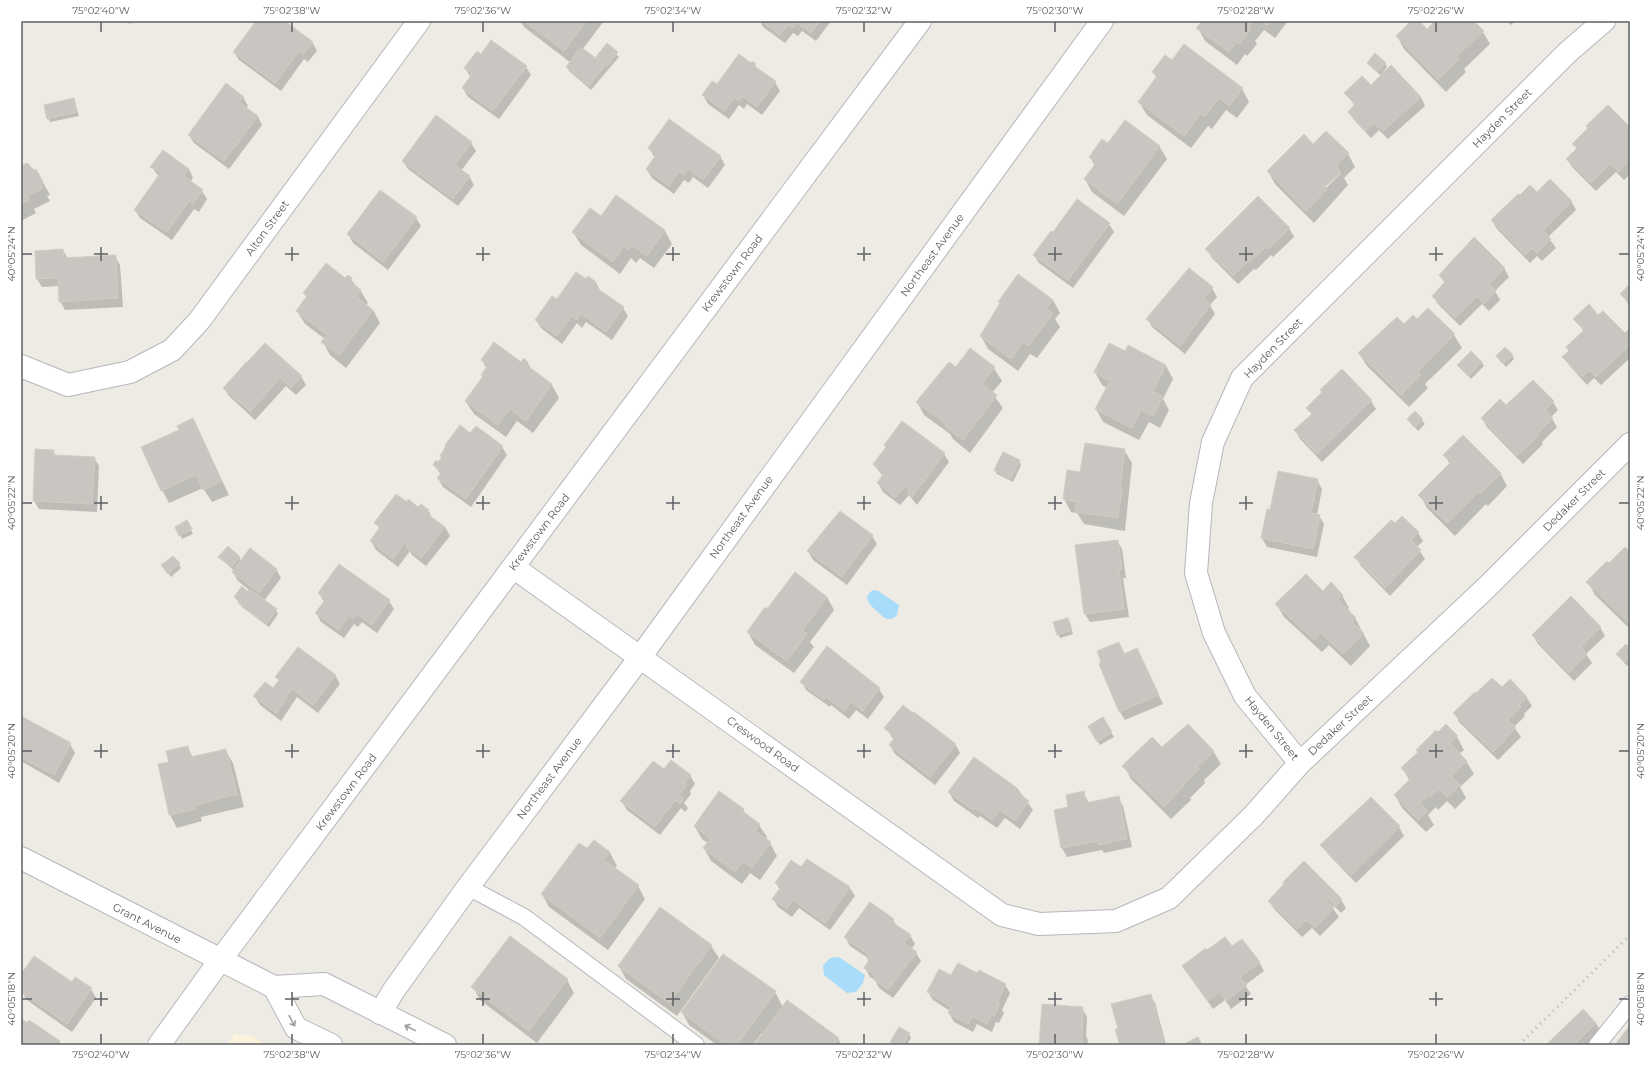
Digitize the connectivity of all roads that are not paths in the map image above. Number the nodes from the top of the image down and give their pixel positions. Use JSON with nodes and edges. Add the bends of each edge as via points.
{"nodes":[{"id":1,"x":419,"y":21,"type":"edge"},
{"id":2,"x":920,"y":21,"type":"edge"},
{"id":3,"x":1102,"y":21,"type":"edge"},
{"id":4,"x":1604,"y":21,"type":"edge"},
{"id":5,"x":21,"y":366,"type":"edge"},
{"id":6,"x":1630,"y":444,"type":"edge"},
{"id":7,"x":513,"y":567,"type":"junction"},
{"id":8,"x":641,"y":656,"type":"junction"},
{"id":9,"x":1300,"y":763,"type":"junction"},
{"id":10,"x":21,"y":858,"type":"edge"},
{"id":11,"x":468,"y":887,"type":"junction"},
{"id":12,"x":1014,"y":918,"type":"joint"},
{"id":13,"x":220,"y":959,"type":"junction"},
{"id":14,"x":274,"y":986,"type":"junction"},
{"id":15,"x":1630,"y":1004,"type":"edge"},
{"id":16,"x":380,"y":1013,"type":"junction"},
{"id":17,"x":159,"y":1045,"type":"edge"},
{"id":18,"x":331,"y":1045,"type":"edge"},
{"id":19,"x":445,"y":1045,"type":"edge"},
{"id":20,"x":696,"y":1045,"type":"edge"},
{"id":21,"x":1597,"y":1045,"type":"edge"}],
"edges":[{"from":1,"to":5,"type":"street","name":"Alton Street","via":[[198,320],[172,350],[130,372],[68,385]]},
{"from":2,"to":7,"type":"street","name":"Krewstown Road"},
{"from":3,"to":8,"type":"street","name":"Northeast Avenue"},
{"from":4,"to":9,"type":"street","name":"Hayden Street","via":[[1568,52],[1242,378],[1213,442],[1201,503],[1196,573],[1214,633],[1245,696]]},
{"from":6,"to":9,"type":"street","name":"Dedaker Street","via":[[1487,587]]},
{"from":7,"to":8,"type":"street","name":"Creswood Road"},
{"from":7,"to":13,"type":"street","name":"Krewstown Road"},
{"from":8,"to":11,"type":"street","name":"Northeast Avenue"},
{"from":8,"to":12,"type":"street","name":"Creswood Road","via":[[1002,915]]},
{"from":9,"to":12,"type":"street","name":"Dedaker Street","via":[[1253,816],[1169,898],[1116,921],[1039,924]]},
{"from":10,"to":13,"type":"street","name":"Grant Avenue"},
{"from":11,"to":16,"type":"street","name":"Northeast Avenue"},
{"from":11,"to":20,"type":"lane","via":[[524,917]]},
{"from":13,"to":14,"type":"street","name":"Grant Avenue"},
{"from":13,"to":17,"type":"street","name":"Krewstown Road"},
{"from":14,"to":16,"type":"street","name":"Grant Avenue","via":[[324,984]]},
{"from":14,"to":18,"type":"street","one_way":true,"via":[[296,1028]]},
{"from":15,"to":21,"type":"lane"},
{"from":19,"to":16,"type":"street","name":"Grant Avenue","one_way":true}]}
